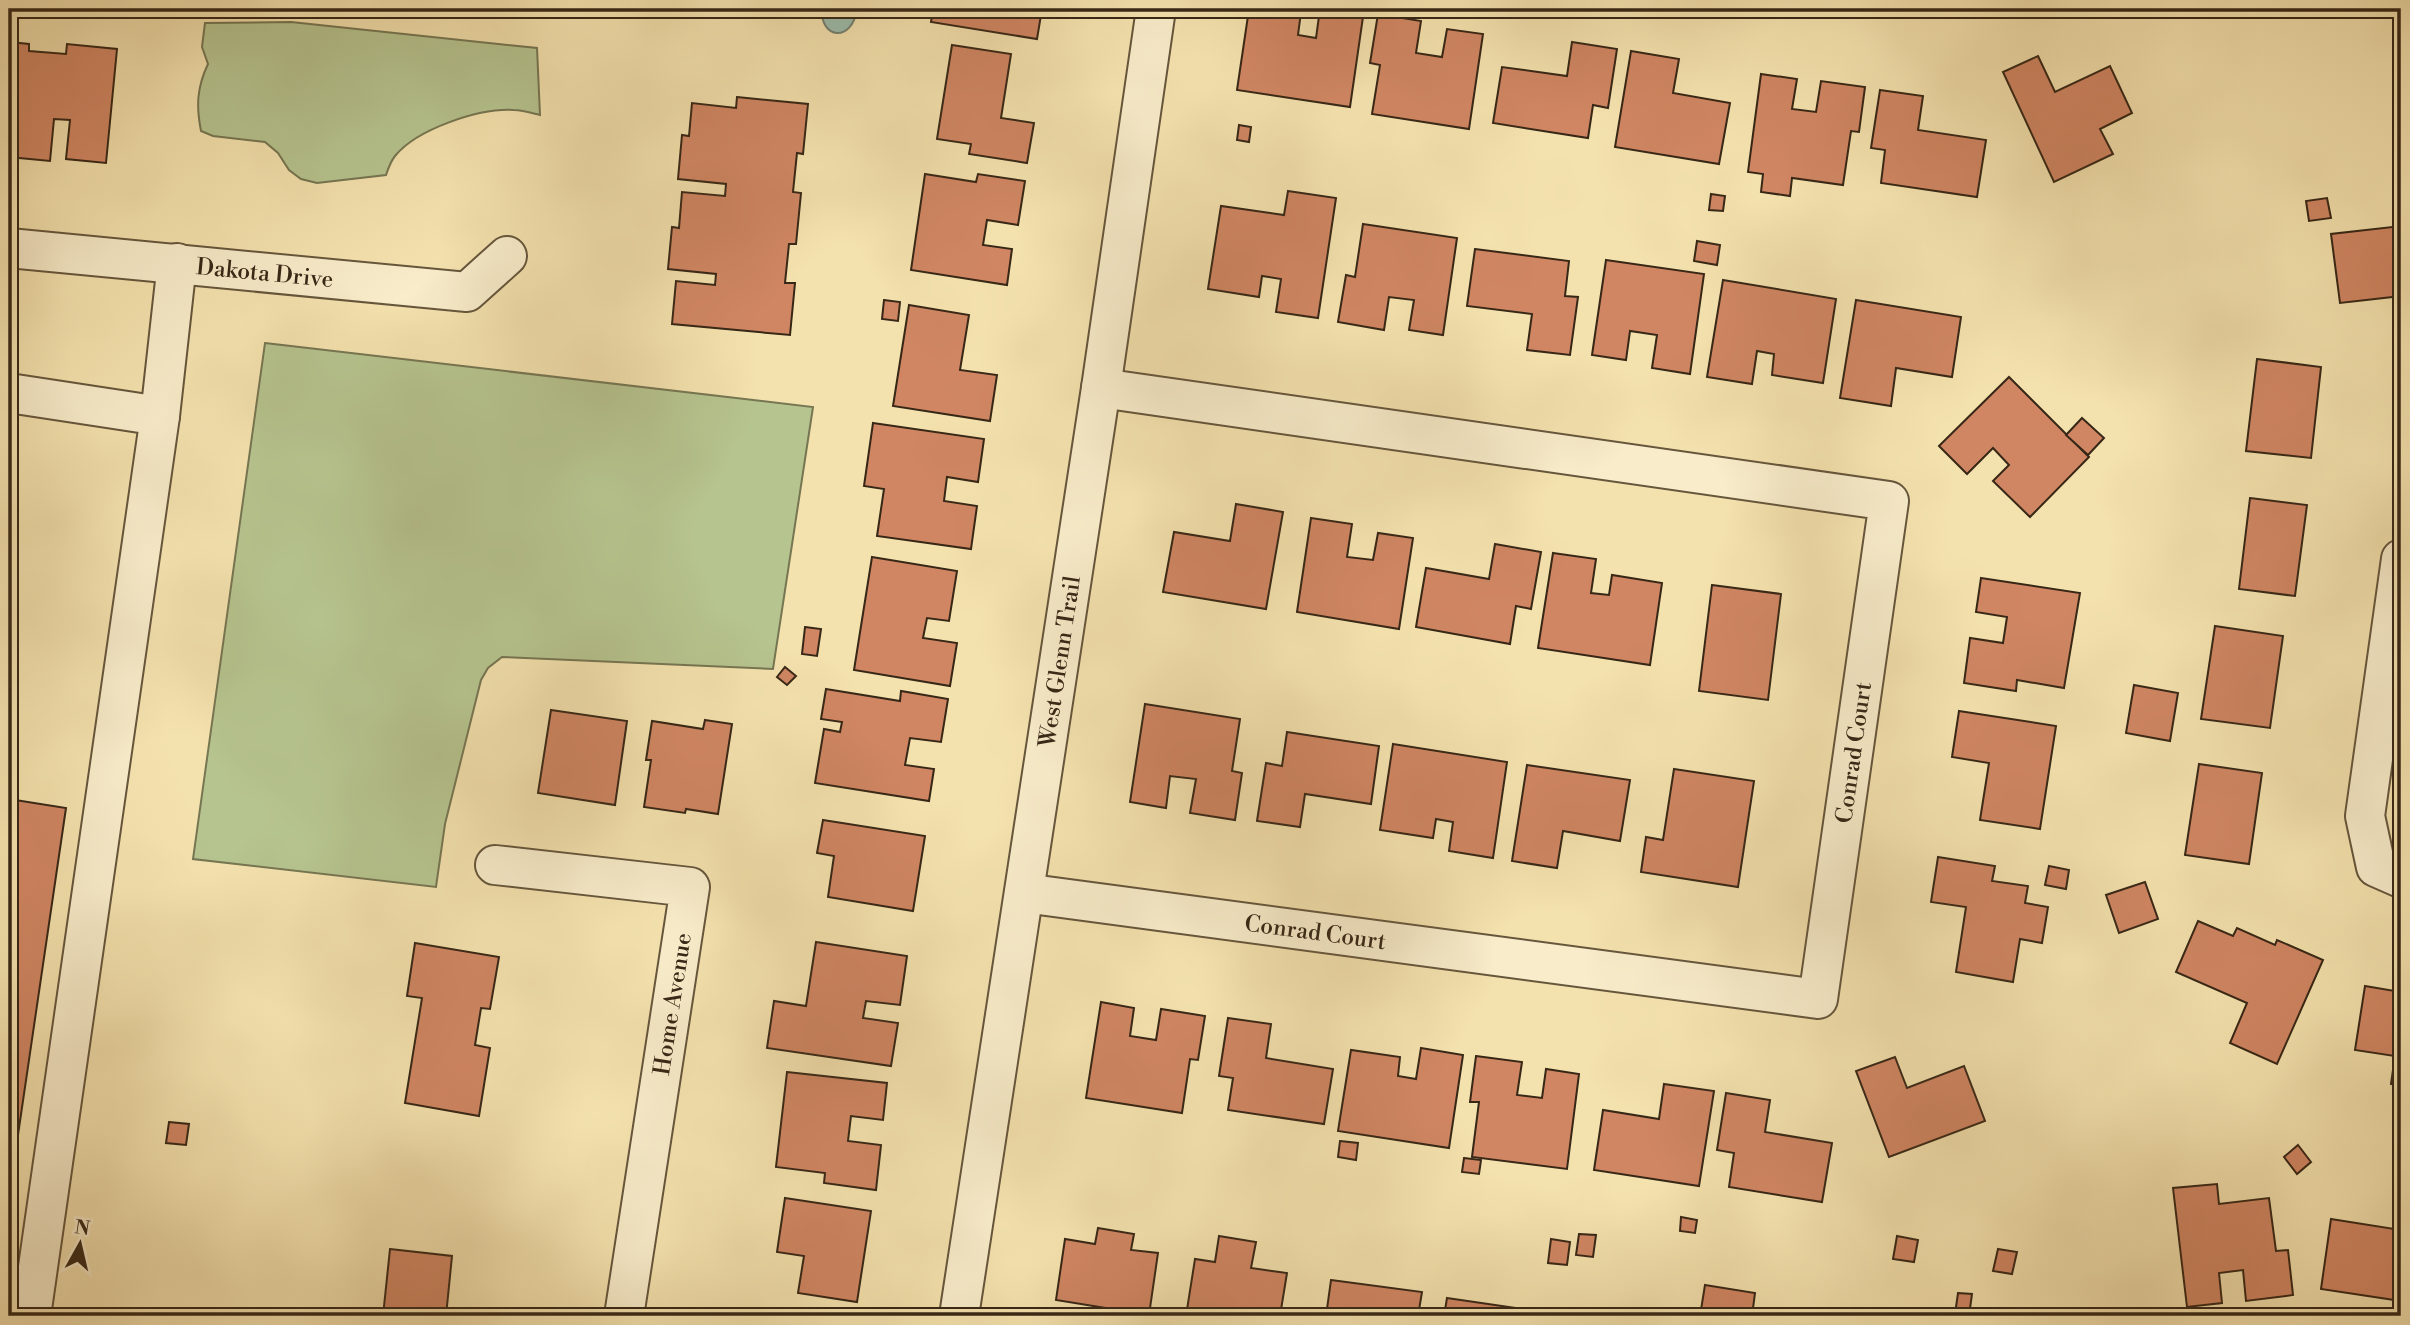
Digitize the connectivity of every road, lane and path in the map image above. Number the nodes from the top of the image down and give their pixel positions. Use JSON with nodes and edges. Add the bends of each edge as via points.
{"nodes":[{"id":1,"x":1156,"y":9,"type":"edge"},
{"id":2,"x":9,"y":248,"type":"edge"},
{"id":3,"x":507,"y":256,"type":"dead end"},
{"id":4,"x":177,"y":263,"type":"junction"},
{"id":5,"x":1101,"y":388,"type":"junction"},
{"id":6,"x":9,"y":393,"type":"edge"},
{"id":7,"x":160,"y":416,"type":"junction"},
{"id":8,"x":2401,"y":559,"type":"edge"},
{"id":9,"x":495,"y":865,"type":"dead end"},
{"id":10,"x":2401,"y":878,"type":"edge"},
{"id":11,"x":1024,"y":893,"type":"junction"},
{"id":12,"x":31,"y":1316,"type":"edge"},
{"id":13,"x":624,"y":1316,"type":"edge"},
{"id":14,"x":959,"y":1316,"type":"edge"}],
"edges":[{"from":1,"to":5,"type":"street","name":"West Glenn Trail"},
{"from":2,"to":4,"type":"street","name":"Dakota Drive"},
{"from":3,"to":4,"type":"street","name":"Dakota Drive","via":[[467,292]]},
{"from":4,"to":7,"type":"street"},
{"from":5,"to":11,"type":"street","name":"West Glenn Trail"},
{"from":5,"to":11,"type":"street","name":"Conrad Court","via":[[1889,500],[1818,999]]},
{"from":6,"to":7,"type":"street"},
{"from":7,"to":12,"type":"street"},
{"from":8,"to":10,"type":"street","via":[[2365,816],[2376,867]]},
{"from":9,"to":13,"type":"street","name":"Home Avenue","via":[[690,887]]},
{"from":11,"to":14,"type":"street","name":"West Glenn Trail"}]}
